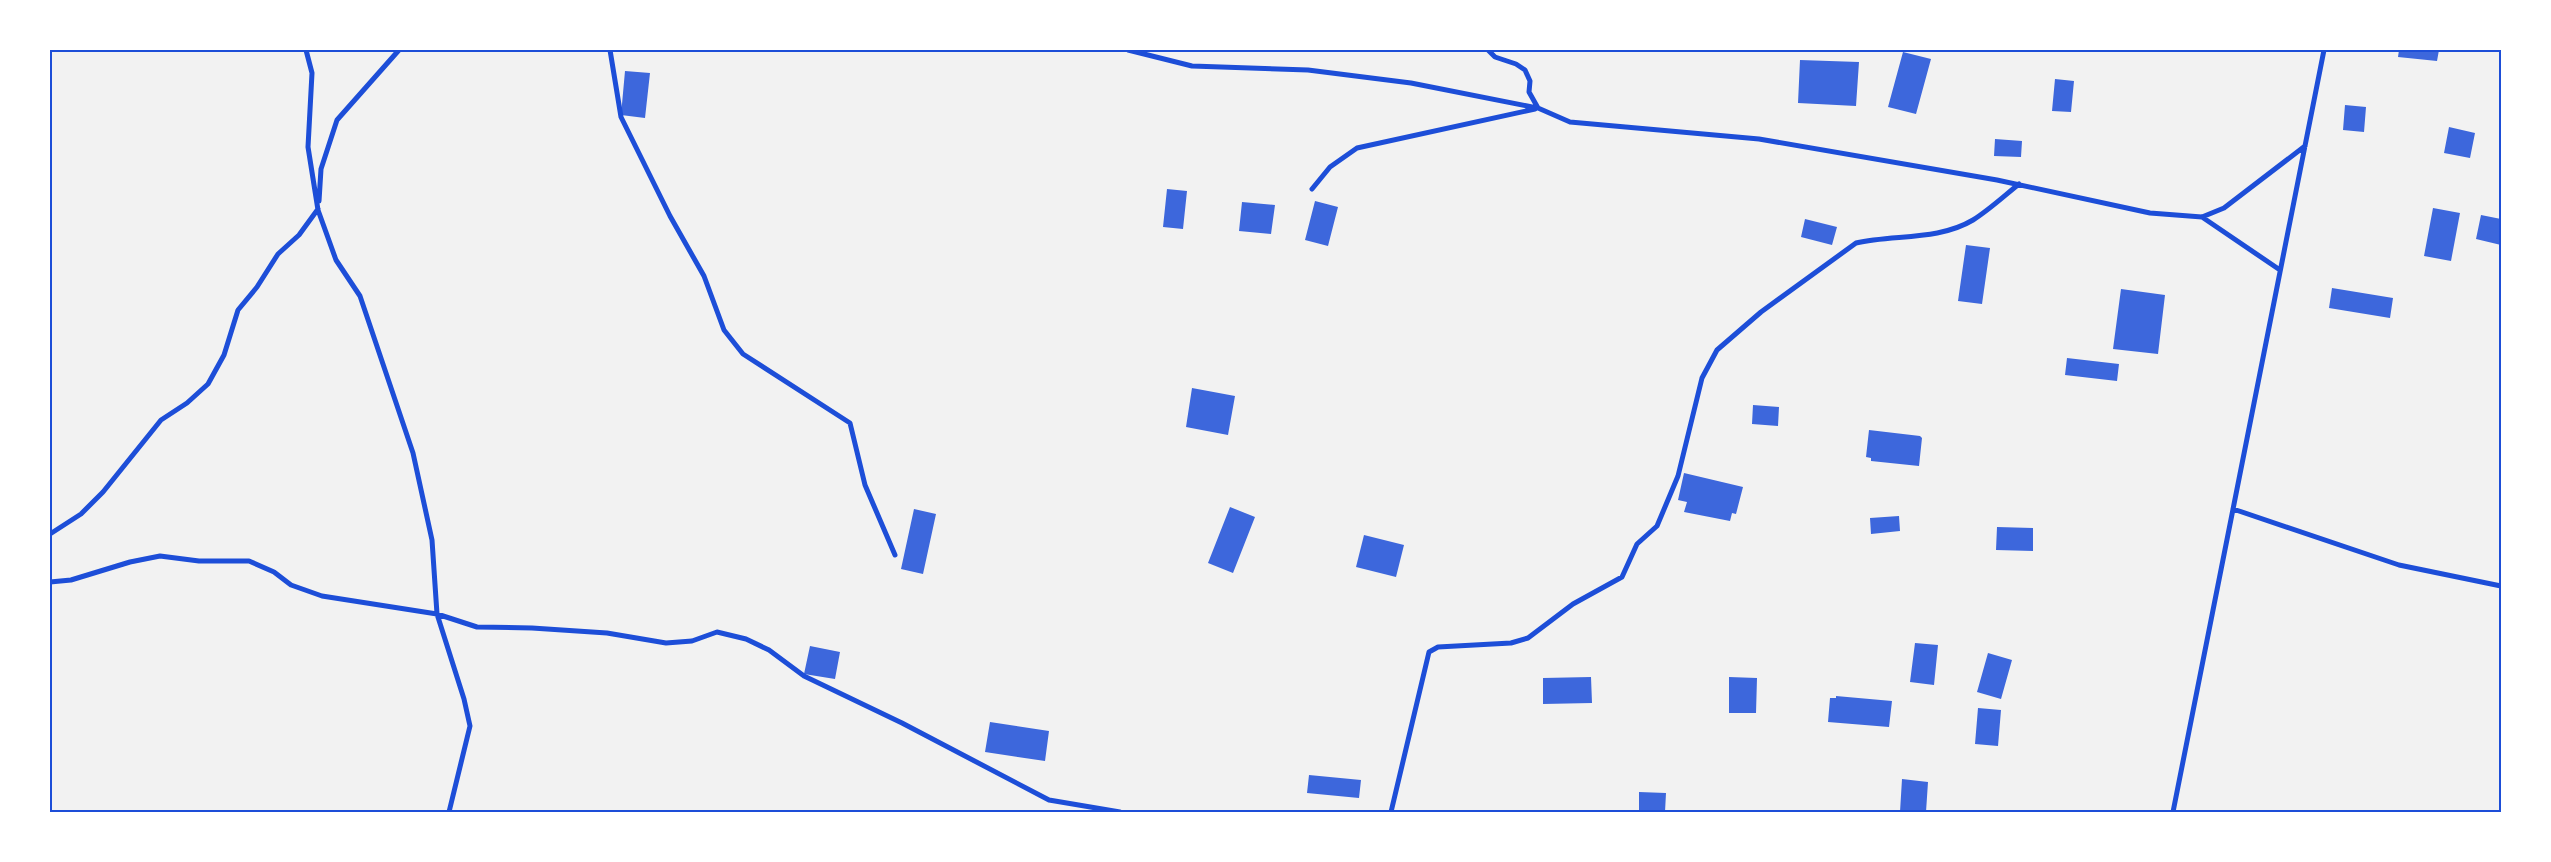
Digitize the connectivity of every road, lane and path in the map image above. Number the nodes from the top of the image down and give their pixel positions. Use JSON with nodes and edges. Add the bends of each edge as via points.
{"nodes":[{"id":1,"x":306,"y":50,"type":"edge"},
{"id":2,"x":399,"y":50,"type":"edge"},
{"id":3,"x":610,"y":50,"type":"edge"},
{"id":4,"x":1128,"y":50,"type":"edge"},
{"id":5,"x":1488,"y":50,"type":"edge"},
{"id":6,"x":2324,"y":50,"type":"edge"},
{"id":7,"x":1538,"y":108,"type":"junction"},
{"id":8,"x":2305,"y":146,"type":"junction"},
{"id":9,"x":2019,"y":184,"type":"junction"},
{"id":10,"x":1312,"y":189,"type":"dead end"},
{"id":11,"x":318,"y":210,"type":"junction"},
{"id":12,"x":2202,"y":216,"type":"junction"},
{"id":13,"x":2280,"y":270,"type":"junction"},
{"id":14,"x":2233,"y":509,"type":"junction"},
{"id":15,"x":50,"y":534,"type":"edge"},
{"id":16,"x":895,"y":555,"type":"dead end"},
{"id":17,"x":50,"y":582,"type":"edge"},
{"id":18,"x":2501,"y":586,"type":"edge"},
{"id":19,"x":437,"y":614,"type":"junction"},
{"id":20,"x":1389,"y":811,"type":"edge"},
{"id":21,"x":449,"y":812,"type":"edge"},
{"id":22,"x":1120,"y":812,"type":"edge"},
{"id":23,"x":2174,"y":812,"type":"edge"}],
"edges":[{"from":1,"to":11,"type":"street","via":[[312,73],[308,146]]},
{"from":2,"to":11,"type":"street","via":[[337,120],[322,169]]},
{"from":3,"to":16,"type":"street","via":[[621,117],[704,276],[724,330],[743,354],[850,423],[865,485]]},
{"from":4,"to":7,"type":"street","via":[[1192,66],[1308,70],[1410,83]]},
{"from":5,"to":7,"type":"street","via":[[1495,57],[1525,70],[1530,81],[1529,92]]},
{"from":6,"to":8,"type":"street"},
{"from":7,"to":9,"type":"street","via":[[1570,122],[1759,139]]},
{"from":7,"to":10,"type":"street","via":[[1357,148],[1330,167]]},
{"from":8,"to":12,"type":"street","via":[[2243,196]]},
{"from":8,"to":13,"type":"street"},
{"from":9,"to":12,"type":"street","via":[[2150,213]]},
{"from":9,"to":20,"type":"street","via":[[1972,220],[1956,228],[1856,243],[1761,312],[1717,350],[1702,378],[1678,476],[1658,526],[1638,544],[1622,577],[1573,604],[1528,638],[1511,643],[1438,647],[1429,652]]},
{"from":11,"to":15,"type":"street","via":[[299,235],[278,254],[238,310],[224,356],[208,384],[188,403],[161,420],[103,492],[80,514]]},
{"from":11,"to":19,"type":"street","via":[[336,260],[360,296],[413,453],[432,540]]},
{"from":12,"to":13,"type":"street"},
{"from":13,"to":14,"type":"street"},
{"from":14,"to":18,"type":"street","via":[[2399,565]]},
{"from":14,"to":23,"type":"street"},
{"from":17,"to":19,"type":"street","via":[[71,580],[160,556],[198,561],[249,561],[274,572],[291,585],[322,596]]},
{"from":19,"to":21,"type":"street","via":[[470,726]]},
{"from":19,"to":22,"type":"street","via":[[476,627],[607,634],[666,643],[692,641],[717,632],[746,639],[769,650],[804,676],[1049,800]]}]}
